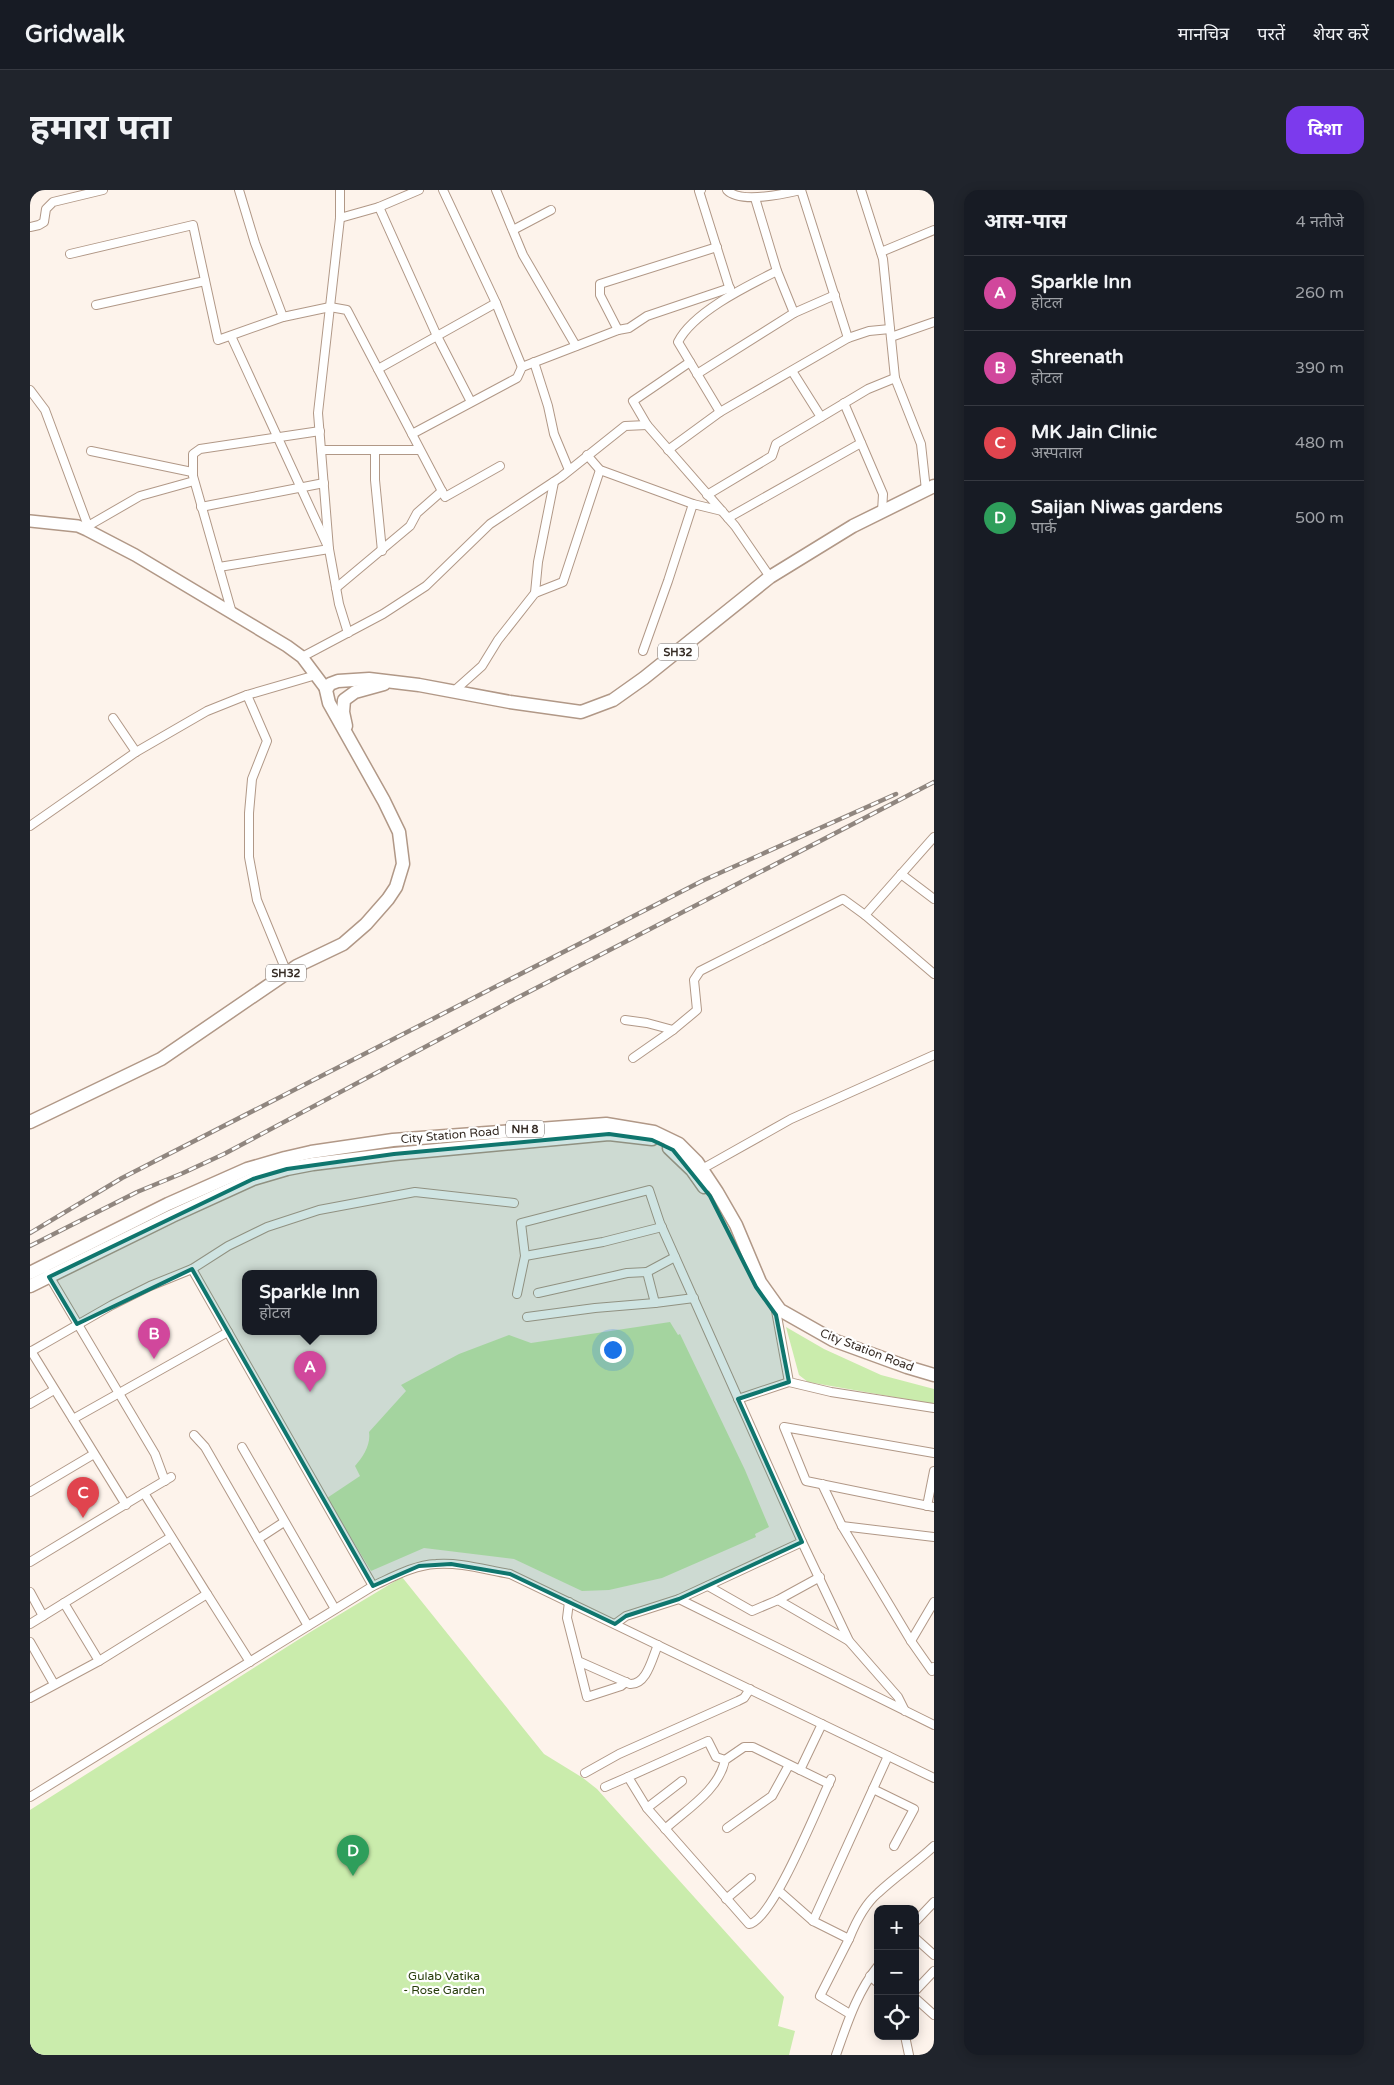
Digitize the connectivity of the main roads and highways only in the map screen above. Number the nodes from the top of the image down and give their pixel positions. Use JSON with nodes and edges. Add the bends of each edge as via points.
{"nodes":[{"id":1,"x":930,"y":488,"type":"edge"},
{"id":2,"x":392,"y":682,"type":"junction"},
{"id":3,"x":326,"y":689,"type":"junction"},
{"id":4,"x":344,"y":700,"type":"junction"},
{"id":5,"x":352,"y":745,"type":"junction"},
{"id":6,"x":30,"y":1122,"type":"edge"},
{"id":7,"x":46,"y":1271,"type":"junction"},
{"id":8,"x":30,"y":1273,"type":"edge"},
{"id":9,"x":30,"y":1286,"type":"edge"},
{"id":10,"x":775,"y":1308,"type":"junction"},
{"id":11,"x":934,"y":1375,"type":"edge"},
{"id":12,"x":934,"y":1383,"type":"edge"}],
"edges":[{"from":1,"to":2,"type":"main road","number":"SH32","via":[[853,526],[770,577],[644,678],[613,700],[581,712]]},
{"from":2,"to":3,"type":"main road","number":"SH32","via":[[351,679],[334,682]]},
{"from":2,"to":4,"type":"main road","via":[[363,689]]},
{"from":3,"to":4,"type":"main road","via":[[331,686],[338,688],[343,692]]},
{"from":3,"to":5,"type":"main road","number":"SH32","via":[[329,703]]},
{"from":4,"to":5,"type":"main road","via":[[343,712]]},
{"from":5,"to":6,"type":"main road","number":"SH32","via":[[399,832],[403,855],[401,876],[388,899],[343,944],[287,973],[161,1059]]},
{"from":7,"to":8,"type":"main road","name":"City Station Road","number":"NH 8"},
{"from":7,"to":9,"type":"main road","name":"City Station Road","number":"NH 8"},
{"from":7,"to":10,"type":"main road","name":"City Station Road","number":"NH 8","via":[[253,1179],[287,1169],[394,1154],[609,1134],[652,1140],[673,1150],[710,1196],[756,1287]]},
{"from":7,"to":10,"type":"main road","name":"City Station Road","number":"NH 8","via":[[168,1204],[248,1169],[311,1152],[384,1141],[606,1124],[654,1132],[679,1144],[702,1169],[736,1225],[760,1282]]},
{"from":10,"to":11,"type":"main road","name":"City Station Road","number":"NH 8","via":[[833,1340]]},
{"from":10,"to":12,"type":"main road","name":"City Station Road","number":"NH 8","via":[[798,1330],[830,1347]]}]}
